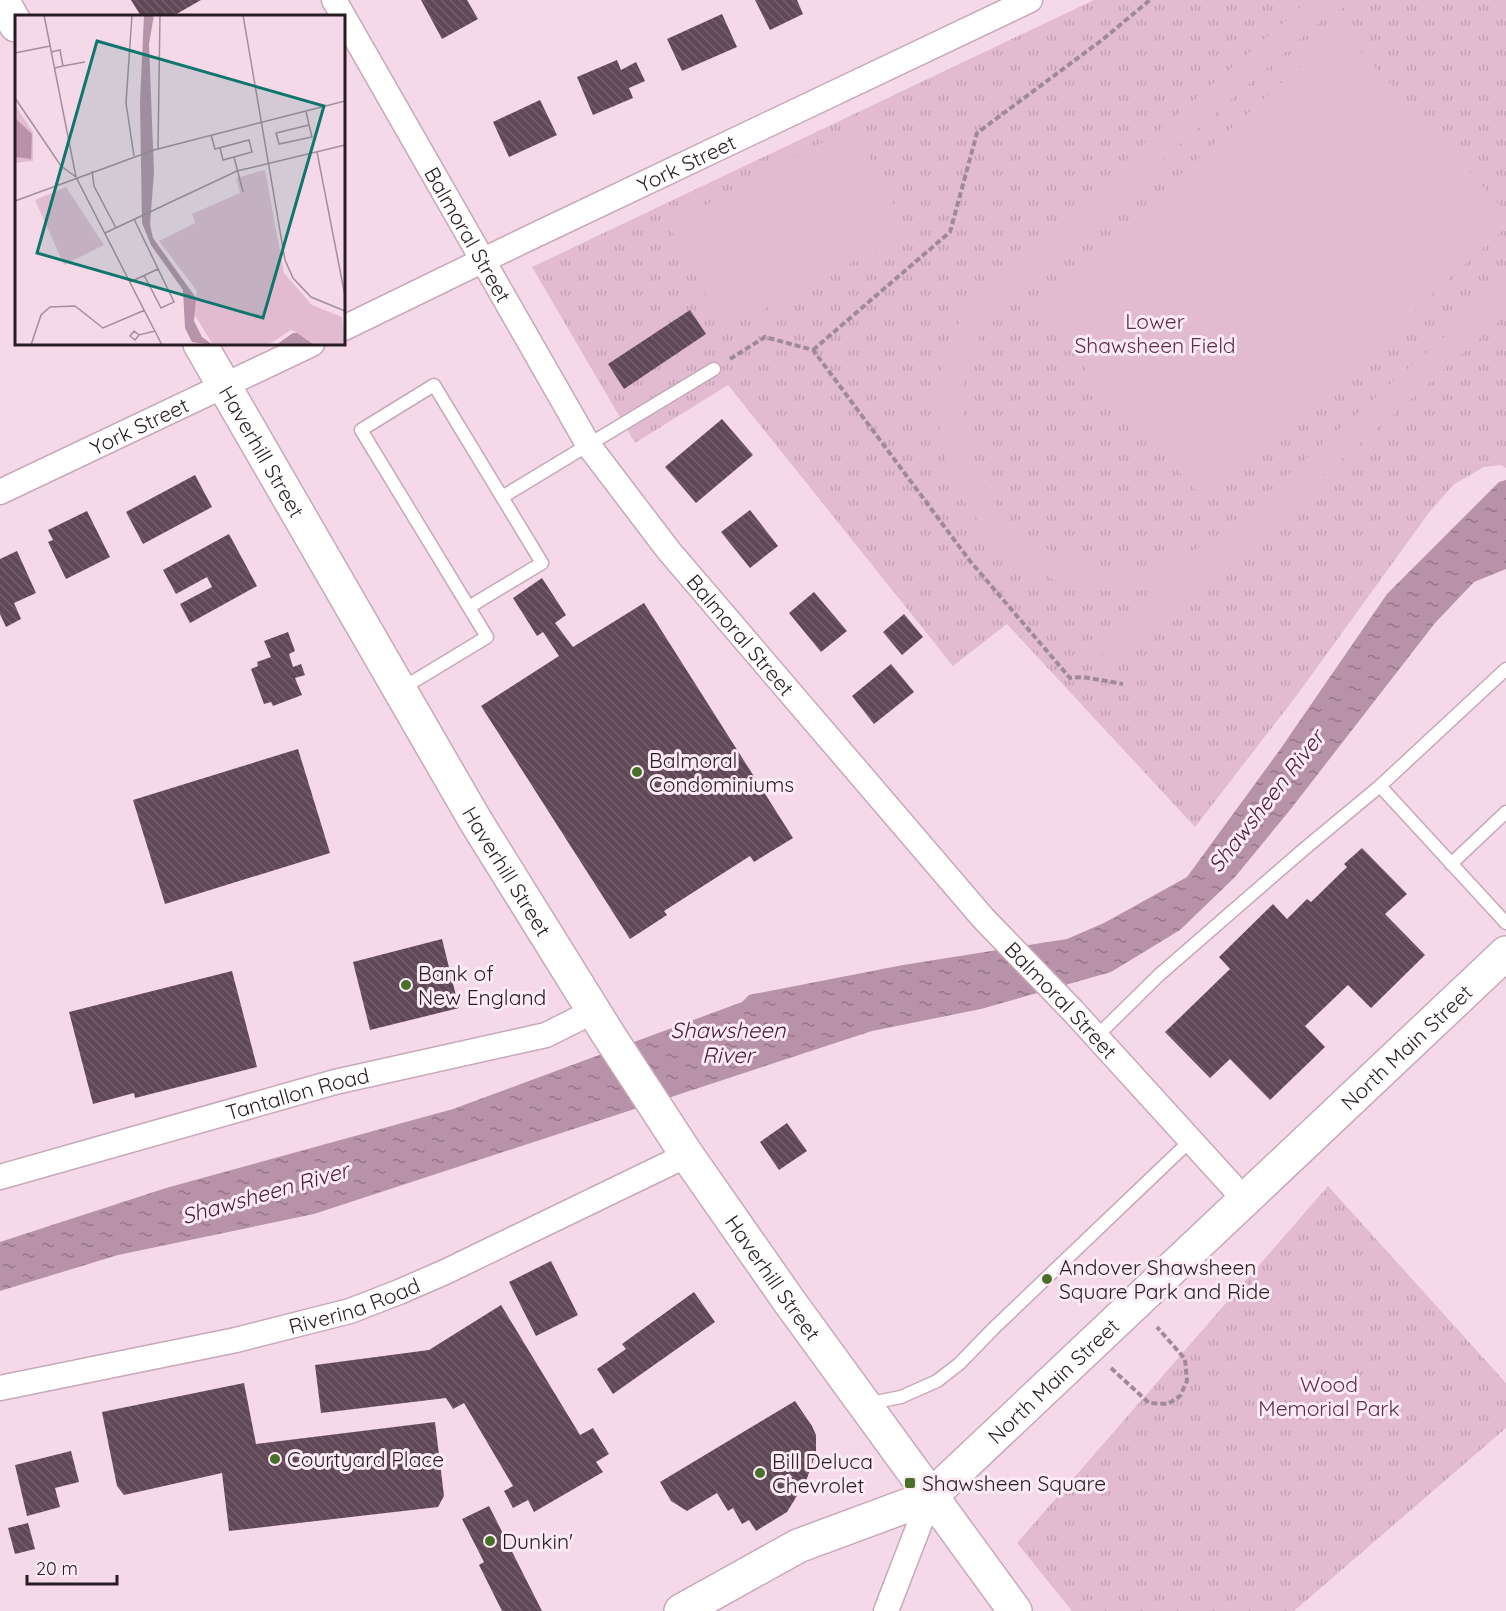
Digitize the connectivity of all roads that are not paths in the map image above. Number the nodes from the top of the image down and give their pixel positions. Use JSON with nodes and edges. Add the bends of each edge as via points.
{"nodes":[{"id":1,"x":2,"y":0,"type":"edge"},
{"id":2,"x":334,"y":0,"type":"edge"},
{"id":3,"x":1029,"y":0,"type":"edge"},
{"id":4,"x":343,"y":15,"type":"edge"},
{"id":5,"x":345,"y":19,"type":"edge"},
{"id":6,"x":15,"y":23,"type":"edge"},
{"id":7,"x":483,"y":260,"type":"junction"},
{"id":8,"x":345,"y":328,"type":"edge"},
{"id":9,"x":201,"y":345,"type":"edge"},
{"id":10,"x":310,"y":345,"type":"edge"},
{"id":11,"x":714,"y":369,"type":"road end"},
{"id":12,"x":225,"y":386,"type":"junction"},
{"id":13,"x":589,"y":446,"type":"junction"},
{"id":14,"x":0,"y":492,"type":"edge"},
{"id":15,"x":502,"y":497,"type":"junction"},
{"id":16,"x":469,"y":608,"type":"junction"},
{"id":17,"x":1506,"y":669,"type":"edge"},
{"id":18,"x":400,"y":690,"type":"junction"},
{"id":19,"x":1380,"y":786,"type":"junction"},
{"id":20,"x":1506,"y":812,"type":"edge"},
{"id":21,"x":1451,"y":864,"type":"junction"},
{"id":22,"x":1506,"y":923,"type":"edge"},
{"id":23,"x":1506,"y":954,"type":"edge"},
{"id":24,"x":601,"y":1023,"type":"junction"},
{"id":25,"x":1096,"y":1037,"type":"junction"},
{"id":26,"x":1191,"y":1140,"type":"junction"},
{"id":27,"x":687,"y":1155,"type":"junction"},
{"id":28,"x":0,"y":1176,"type":"edge"},
{"id":29,"x":1245,"y":1200,"type":"junction"},
{"id":30,"x":0,"y":1388,"type":"edge"},
{"id":31,"x":864,"y":1404,"type":"junction"},
{"id":32,"x":930,"y":1497,"type":"junction"},
{"id":33,"x":681,"y":1611,"type":"edge"},
{"id":34,"x":886,"y":1611,"type":"edge"},
{"id":35,"x":1015,"y":1611,"type":"edge"}],
"edges":[{"from":1,"to":6,"type":"main road"},
{"from":2,"to":4,"type":"street","name":"Balmoral Street"},
{"from":3,"to":7,"type":"street","name":"York Street"},
{"from":5,"to":7,"type":"street","name":"Balmoral Street"},
{"from":7,"to":8,"type":"street","name":"York Street"},
{"from":7,"to":13,"type":"street","name":"Balmoral Street"},
{"from":9,"to":12,"type":"main road","name":"Haverhill Street"},
{"from":10,"to":12,"type":"street","name":"York Street"},
{"from":11,"to":13,"type":"lane"},
{"from":12,"to":14,"type":"street","name":"York Street"},
{"from":12,"to":18,"type":"main road","name":"Haverhill Street"},
{"from":13,"to":15,"type":"lane"},
{"from":13,"to":25,"type":"street","name":"Balmoral Street","via":[[669,551],[983,918]]},
{"from":15,"to":16,"type":"lane","via":[[542,563]]},
{"from":15,"to":16,"type":"lane","via":[[434,385],[361,430]]},
{"from":16,"to":18,"type":"lane","via":[[487,637]]},
{"from":17,"to":19,"type":"lane"},
{"from":18,"to":24,"type":"main road","name":"Haverhill Street"},
{"from":19,"to":21,"type":"lane"},
{"from":19,"to":25,"type":"lane","via":[[1158,975]]},
{"from":20,"to":21,"type":"lane"},
{"from":21,"to":22,"type":"lane"},
{"from":23,"to":29,"type":"main road","name":"North Main Street"},
{"from":24,"to":27,"type":"main road","name":"Haverhill Street"},
{"from":24,"to":28,"type":"street","name":"Tantallon Road","via":[[335,1082]]},
{"from":25,"to":26,"type":"street","name":"Balmoral Street"},
{"from":26,"to":29,"type":"street","name":"Balmoral Street"},
{"from":26,"to":31,"type":"lane","via":[[937,1381],[901,1397]]},
{"from":27,"to":30,"type":"street","name":"Riverina Road","via":[[445,1272],[350,1311],[236,1340]]},
{"from":27,"to":31,"type":"main road","name":"Haverhill Street"},
{"from":29,"to":32,"type":"main road","name":"North Main Street"},
{"from":31,"to":32,"type":"main road","name":"Haverhill Street"},
{"from":32,"to":33,"type":"main road","name":"North Main Street","via":[[798,1546]]},
{"from":32,"to":34,"type":"street"},
{"from":32,"to":35,"type":"main road","name":"Haverhill Street"}]}
